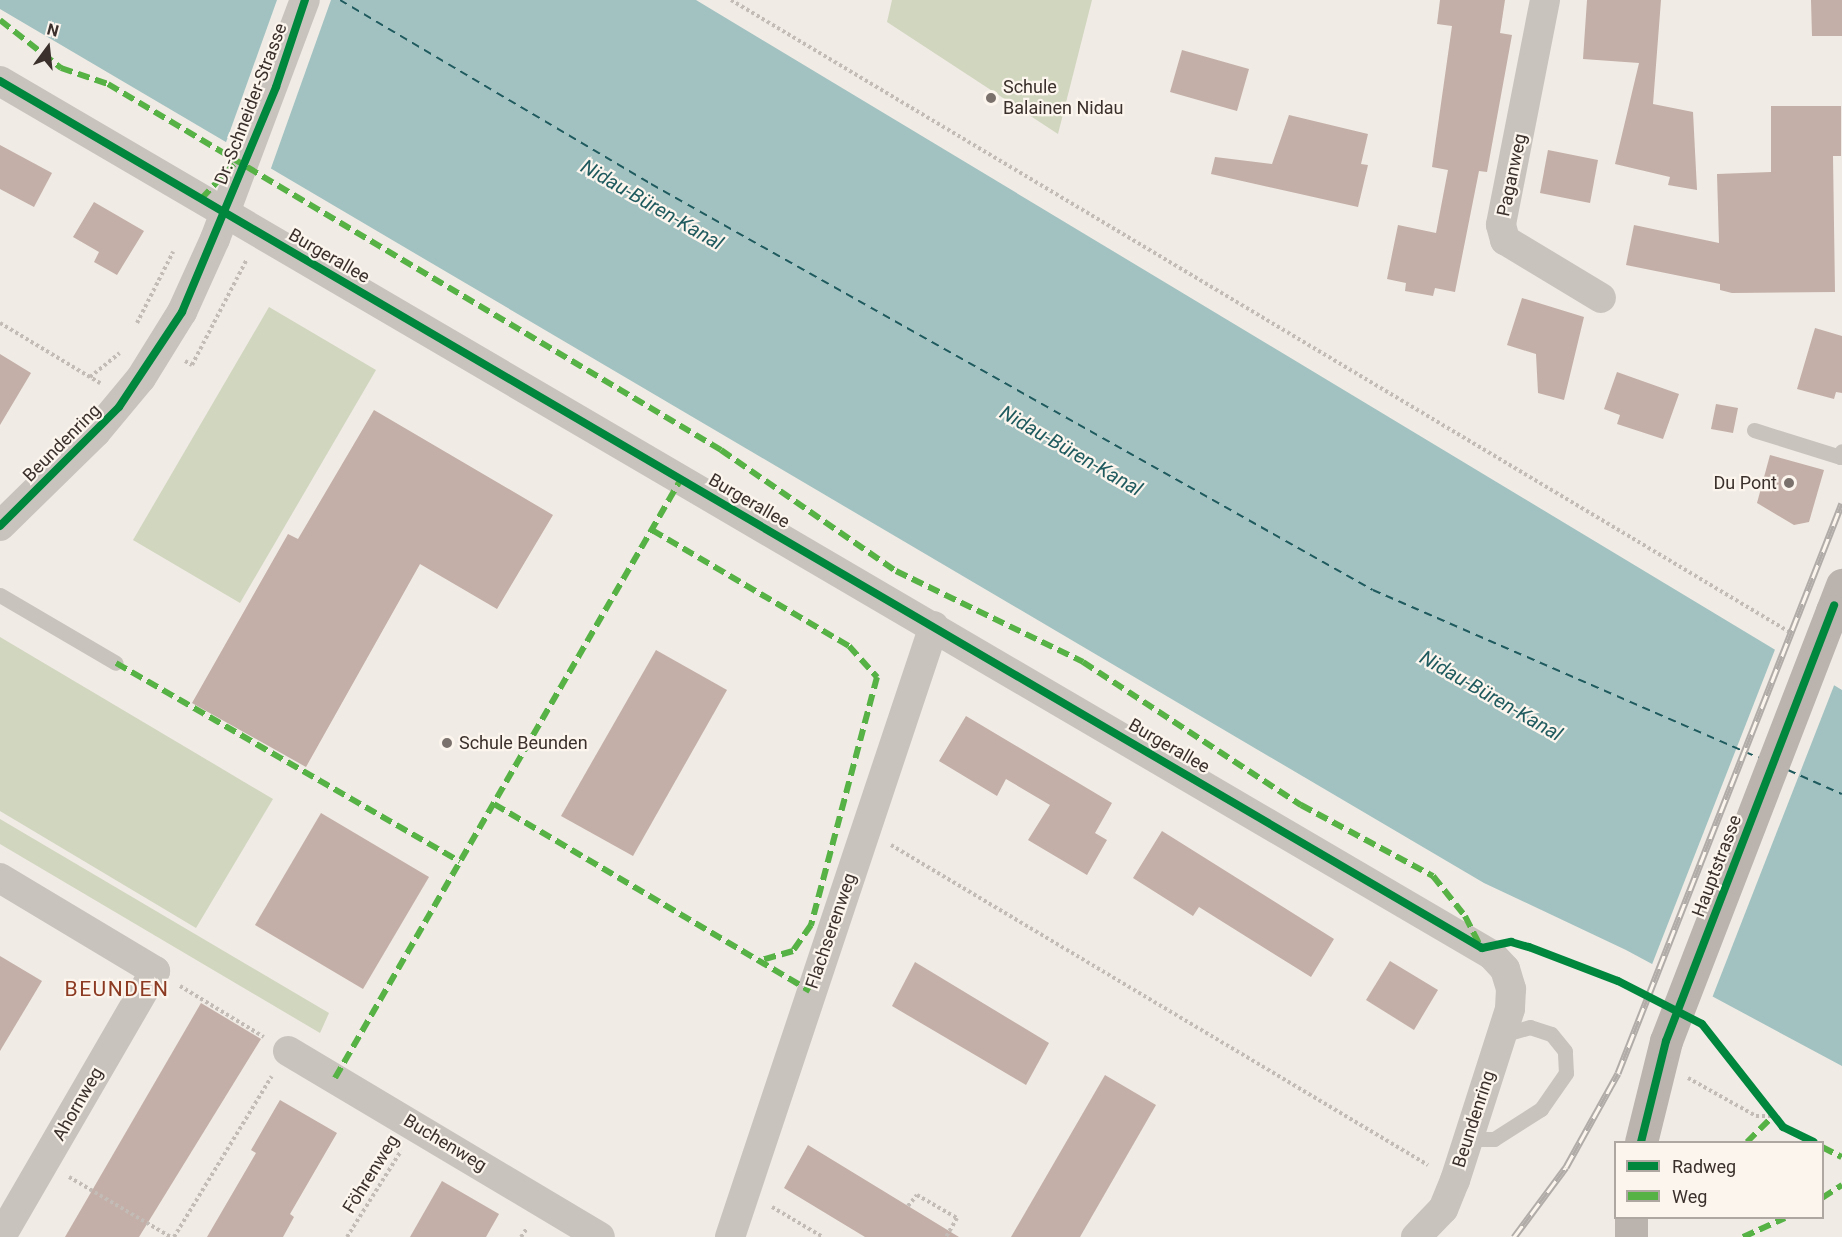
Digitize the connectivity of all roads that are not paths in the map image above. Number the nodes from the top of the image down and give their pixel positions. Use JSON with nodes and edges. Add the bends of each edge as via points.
{"nodes":[{"id":1,"x":305,"y":0,"type":"edge"},
{"id":2,"x":1545,"y":0,"type":"edge"},
{"id":3,"x":0,"y":81,"type":"edge"},
{"id":4,"x":1601,"y":298,"type":"dead end"},
{"id":5,"x":141,"y":378,"type":"joint"},
{"id":6,"x":1754,"y":430,"type":"dead end"},
{"id":7,"x":1842,"y":451,"type":"edge"},
{"id":8,"x":0,"y":526,"type":"edge"},
{"id":9,"x":0,"y":595,"type":"edge"},
{"id":10,"x":1837,"y":598,"type":"edge"},
{"id":11,"x":934,"y":626,"type":"junction"},
{"id":12,"x":117,"y":663,"type":"dead end"},
{"id":13,"x":0,"y":878,"type":"edge"},
{"id":14,"x":1511,"y":989,"type":"joint"},
{"id":15,"x":1502,"y":1035,"type":"junction"},
{"id":16,"x":288,"y":1051,"type":"road end"},
{"id":17,"x":1467,"y":1139,"type":"junction"},
{"id":18,"x":1641,"y":1141,"type":"edge"},
{"id":19,"x":1632,"y":1219,"type":"edge"},
{"id":20,"x":1,"y":1237,"type":"edge"},
{"id":21,"x":600,"y":1237,"type":"edge"},
{"id":22,"x":730,"y":1237,"type":"edge"},
{"id":23,"x":1416,"y":1237,"type":"edge"},
{"id":24,"x":1631,"y":1237,"type":"edge"}],
"edges":[{"from":1,"to":5,"type":"street","name":"Dr.-Schneider-Strasse","bridge":true,"via":[[215,240],[182,312]]},
{"from":2,"to":4,"type":"street","name":"Paganweg","via":[[1501,225],[1505,240]]},
{"from":3,"to":11,"type":"street","name":"Burgerallee"},
{"from":5,"to":8,"type":"street","name":"Beundenring","via":[[119,407]]},
{"from":6,"to":7,"type":"lane","via":[[1840,457]]},
{"from":9,"to":12,"type":"lane"},
{"from":10,"to":18,"type":"main road","name":"Hauptstrasse","bridge":true,"via":[[1666,1041]]},
{"from":11,"to":14,"type":"street","name":"Burgerallee","via":[[1482,948],[1505,969]]},
{"from":11,"to":22,"type":"street","name":"Flachserenweg"},
{"from":13,"to":20,"type":"street","name":"Ahornweg","via":[[155,971]]},
{"from":14,"to":15,"type":"street","name":"Beundenring"},
{"from":15,"to":17,"type":"street","name":"Beundenring"},
{"from":15,"to":17,"type":"lane","via":[[1530,1027],[1551,1034],[1565,1051],[1566,1072],[1541,1109],[1494,1139]]},
{"from":16,"to":21,"type":"street","name":"Buchenweg"},
{"from":17,"to":23,"type":"street","name":"Beundenring","via":[[1443,1209]]},
{"from":19,"to":24,"type":"main road"}]}
